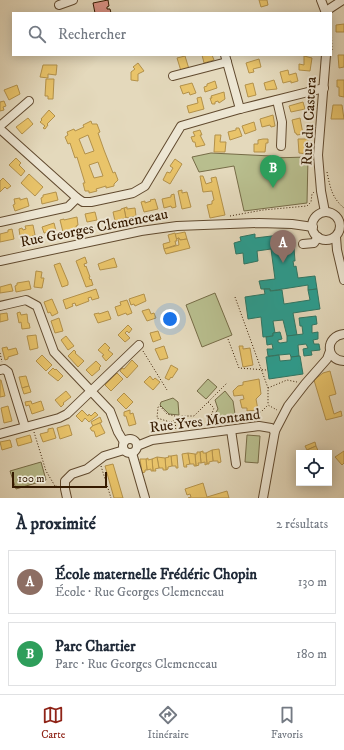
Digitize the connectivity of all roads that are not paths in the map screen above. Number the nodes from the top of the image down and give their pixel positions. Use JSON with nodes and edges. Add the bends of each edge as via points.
{"nodes":[{"id":1,"x":73,"y":0,"type":"edge"},
{"id":2,"x":320,"y":0,"type":"edge"},
{"id":3,"x":343,"y":0,"type":"edge"},
{"id":4,"x":59,"y":5,"type":"dead end"},
{"id":5,"x":326,"y":12,"type":"edge"},
{"id":6,"x":326,"y":56,"type":"edge"},
{"id":7,"x":226,"y":59,"type":"edge"},
{"id":8,"x":173,"y":76,"type":"dead end"},
{"id":9,"x":324,"y":88,"type":"junction"},
{"id":10,"x":29,"y":100,"type":"dead end"},
{"id":11,"x":277,"y":100,"type":"junction"},
{"id":12,"x":240,"y":109,"type":"junction"},
{"id":13,"x":0,"y":126,"type":"edge"},
{"id":14,"x":0,"y":129,"type":"edge"},
{"id":15,"x":281,"y":146,"type":"dead end"},
{"id":16,"x":77,"y":198,"type":"junction"},
{"id":17,"x":325,"y":212,"type":"junction"},
{"id":18,"x":0,"y":222,"type":"edge"},
{"id":19,"x":342,"y":222,"type":"edge"},
{"id":20,"x":312,"y":227,"type":"junction"},
{"id":21,"x":337,"y":235,"type":"edge"},
{"id":22,"x":318,"y":237,"type":"junction"},
{"id":23,"x":303,"y":244,"type":"dead end"},
{"id":24,"x":0,"y":261,"type":"edge"},
{"id":25,"x":344,"y":280,"type":"edge"},
{"id":26,"x":0,"y":306,"type":"edge"},
{"id":27,"x":344,"y":334,"type":"edge"},
{"id":28,"x":139,"y":345,"type":"road end"},
{"id":29,"x":330,"y":351,"type":"junction"},
{"id":30,"x":341,"y":361,"type":"edge"},
{"id":31,"x":2,"y":369,"type":"edge"},
{"id":32,"x":309,"y":378,"type":"junction"},
{"id":33,"x":91,"y":391,"type":"junction"},
{"id":34,"x":28,"y":426,"type":"junction"},
{"id":35,"x":231,"y":430,"type":"junction"},
{"id":36,"x":275,"y":431,"type":"junction"},
{"id":37,"x":0,"y":434,"type":"edge"},
{"id":38,"x":137,"y":446,"type":"junction"},
{"id":39,"x":127,"y":448,"type":"junction"},
{"id":40,"x":236,"y":464,"type":"dead end"},
{"id":41,"x":67,"y":498,"type":"edge"},
{"id":42,"x":145,"y":498,"type":"edge"},
{"id":43,"x":263,"y":498,"type":"edge"}],
"edges":[{"from":1,"to":4,"type":"street"},
{"from":2,"to":5,"type":"street"},
{"from":3,"to":5,"type":"street"},
{"from":6,"to":9,"type":"street","name":"Rue du Castera"},
{"from":7,"to":8,"type":"street"},
{"from":7,"to":12,"type":"street"},
{"from":9,"to":11,"type":"street"},
{"from":9,"to":17,"type":"street","name":"Rue du Castera","via":[[318,156]]},
{"from":10,"to":13,"type":"street"},
{"from":11,"to":12,"type":"street"},
{"from":11,"to":15,"type":"street","via":[[282,122]]},
{"from":12,"to":16,"type":"street","via":[[181,126],[145,186],[133,193],[91,202],[83,202]]},
{"from":14,"to":16,"type":"street"},
{"from":16,"to":18,"type":"street","via":[[68,207]]},
{"from":17,"to":19,"type":"street","via":[[334,214]]},
{"from":17,"to":20,"type":"street","via":[[317,216]]},
{"from":19,"to":21,"type":"street"},
{"from":20,"to":22,"type":"street"},
{"from":20,"to":24,"type":"street","name":"Rue Georges Clemenceau","via":[[259,223],[177,226],[141,231]]},
{"from":21,"to":22,"type":"street","via":[[324,240]]},
{"from":21,"to":25,"type":"street","via":[[337,250]]},
{"from":22,"to":23,"type":"street","via":[[314,243]]},
{"from":26,"to":33,"type":"street","via":[[26,300],[37,306],[54,352]]},
{"from":27,"to":29,"type":"street","via":[[332,340]]},
{"from":28,"to":33,"type":"street"},
{"from":29,"to":30,"type":"street"},
{"from":29,"to":32,"type":"street","via":[[327,359]]},
{"from":30,"to":32,"type":"street","via":[[319,370]]},
{"from":31,"to":34,"type":"street","via":[[8,372]]},
{"from":32,"to":36,"type":"street","via":[[288,406]]},
{"from":33,"to":34,"type":"street","via":[[67,414]]},
{"from":33,"to":39,"type":"street","via":[[110,410]]},
{"from":34,"to":37,"type":"street"},
{"from":35,"to":36,"type":"street","name":"Rue Yves Montand","via":[[259,426]]},
{"from":35,"to":38,"type":"street","name":"Rue Yves Montand","via":[[152,440]]},
{"from":35,"to":40,"type":"street"},
{"from":36,"to":43,"type":"street"},
{"from":38,"to":39,"type":"street","via":[[136,450]]},
{"from":38,"to":39,"type":"street","via":[[136,441],[128,439]]},
{"from":39,"to":41,"type":"street","via":[[104,456],[87,469],[72,474],[65,481]]},
{"from":39,"to":42,"type":"street"}]}
